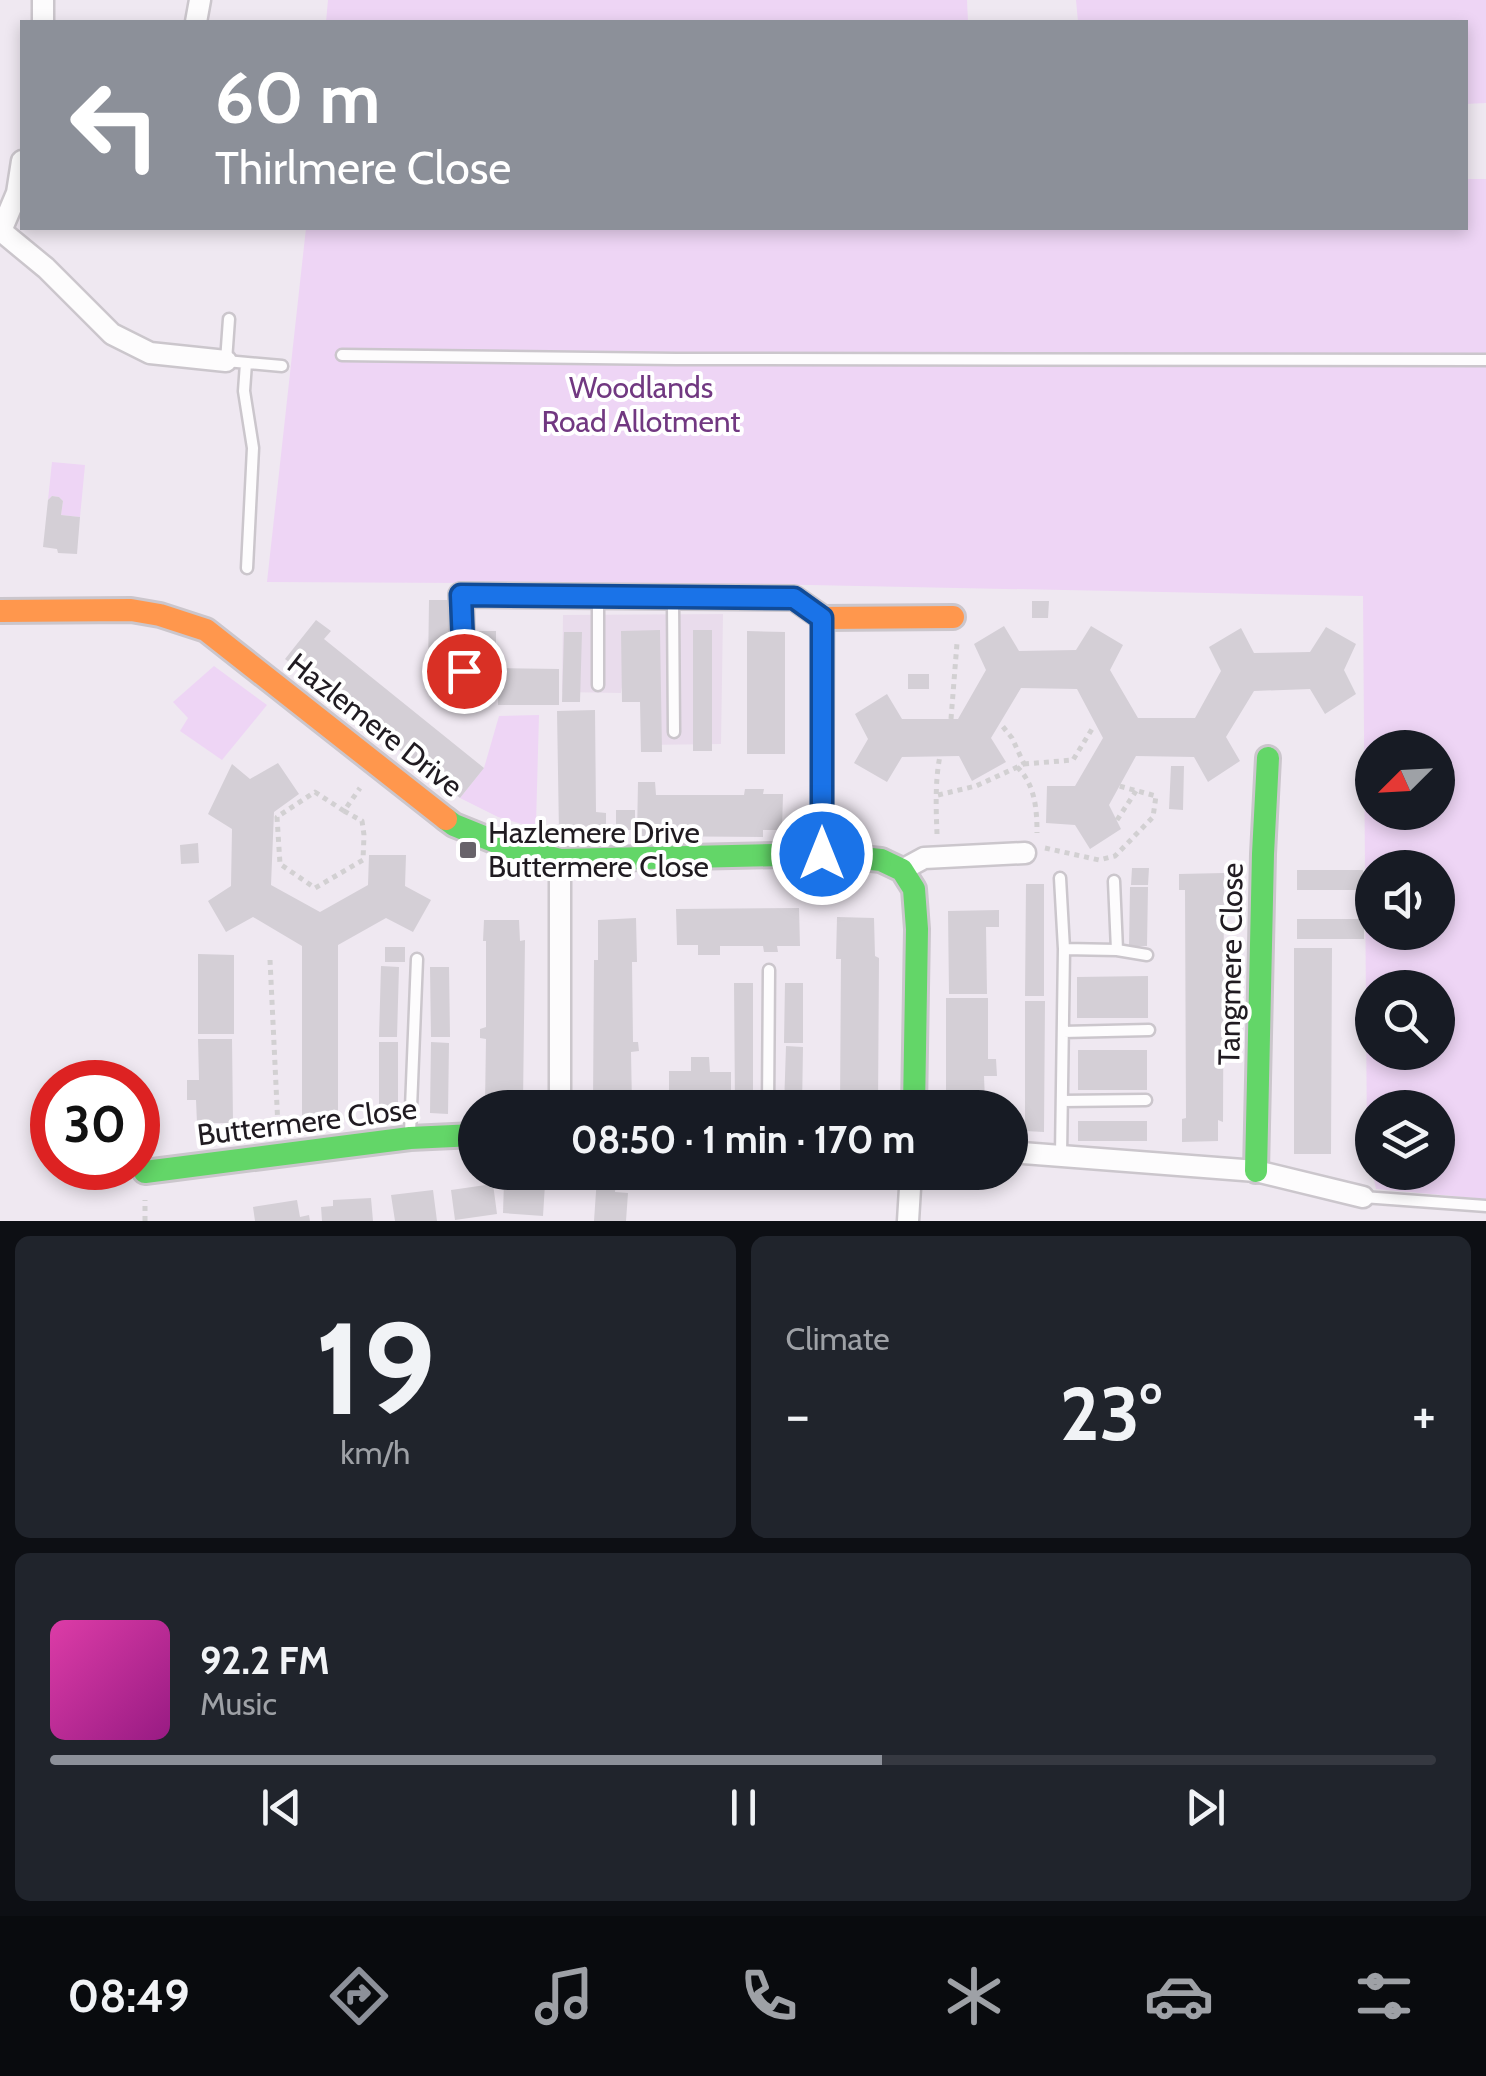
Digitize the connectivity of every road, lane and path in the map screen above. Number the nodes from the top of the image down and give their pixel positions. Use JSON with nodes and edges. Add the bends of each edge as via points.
{"nodes":[{"id":1,"x":20,"y":177,"type":"edge"},
{"id":2,"x":1,"y":232,"type":"edge"},
{"id":3,"x":229,"y":319,"type":"dead end"},
{"id":4,"x":342,"y":355,"type":"dead end"},
{"id":5,"x":1486,"y":360,"type":"edge"},
{"id":6,"x":236,"y":362,"type":"junction"},
{"id":7,"x":282,"y":366,"type":"dead end"},
{"id":8,"x":247,"y":568,"type":"dead end"},
{"id":9,"x":598,"y":595,"type":"junction"},
{"id":10,"x":673,"y":596,"type":"junction"},
{"id":11,"x":0,"y":611,"type":"edge"},
{"id":12,"x":822,"y":618,"type":"junction"},
{"id":13,"x":955,"y":626,"type":"joint"},
{"id":14,"x":464,"y":671,"type":"dead end"},
{"id":15,"x":598,"y":685,"type":"dead end"},
{"id":16,"x":951,"y":720,"type":"dead end"},
{"id":17,"x":1000,"y":723,"type":"dead end"},
{"id":18,"x":1092,"y":730,"type":"dead end"},
{"id":19,"x":674,"y":732,"type":"dead end"},
{"id":20,"x":940,"y":756,"type":"dead end"},
{"id":21,"x":1268,"y":758,"type":"dead end"},
{"id":22,"x":375,"y":764,"type":"junction"},
{"id":23,"x":1021,"y":765,"type":"junction"},
{"id":24,"x":1119,"y":786,"type":"dead end"},
{"id":25,"x":1136,"y":791,"type":"junction"},
{"id":26,"x":938,"y":795,"type":"junction"},
{"id":27,"x":344,"y":811,"type":"junction"},
{"id":28,"x":1116,"y":820,"type":"dead end"},
{"id":29,"x":1025,"y":853,"type":"dead end"},
{"id":30,"x":822,"y":854,"type":"junction"},
{"id":31,"x":938,"y":856,"type":"junction"},
{"id":32,"x":560,"y":860,"type":"junction"},
{"id":33,"x":902,"y":870,"type":"junction"},
{"id":34,"x":1060,"y":878,"type":"dead end"},
{"id":35,"x":1114,"y":881,"type":"dead end"},
{"id":36,"x":1064,"y":949,"type":"junction"},
{"id":37,"x":1117,"y":950,"type":"junction"},
{"id":38,"x":1146,"y":955,"type":"dead end"},
{"id":39,"x":417,"y":959,"type":"dead end"},
{"id":40,"x":270,"y":960,"type":"dead end"},
{"id":41,"x":769,"y":970,"type":"dead end"},
{"id":42,"x":1149,"y":1030,"type":"dead end"},
{"id":43,"x":1063,"y":1032,"type":"junction"},
{"id":44,"x":560,"y":1090,"type":"edge"},
{"id":45,"x":768,"y":1090,"type":"edge"},
{"id":46,"x":914,"y":1090,"type":"edge"},
{"id":47,"x":1062,"y":1100,"type":"junction"},
{"id":48,"x":1146,"y":1100,"type":"dead end"},
{"id":49,"x":458,"y":1136,"type":"edge"},
{"id":50,"x":410,"y":1138,"type":"junction"},
{"id":51,"x":1028,"y":1153,"type":"edge"},
{"id":52,"x":279,"y":1155,"type":"junction"},
{"id":53,"x":1061,"y":1155,"type":"junction"},
{"id":54,"x":160,"y":1170,"type":"edge"},
{"id":55,"x":1256,"y":1171,"type":"junction"},
{"id":56,"x":910,"y":1190,"type":"edge"},
{"id":57,"x":1363,"y":1196,"type":"joint"},
{"id":58,"x":1486,"y":1206,"type":"edge"},
{"id":59,"x":908,"y":1221,"type":"edge"}],
"edges":[{"from":1,"to":2,"type":"street"},
{"from":2,"to":6,"type":"street","via":[[112,334],[150,353]]},
{"from":3,"to":6,"type":"lane"},
{"from":4,"to":5,"type":"lane"},
{"from":6,"to":7,"type":"lane"},
{"from":6,"to":8,"type":"lane","via":[[253,448]]},
{"from":9,"to":10,"type":"street"},
{"from":9,"to":14,"type":"street","via":[[461,595]]},
{"from":9,"to":15,"type":"lane"},
{"from":10,"to":12,"type":"street","via":[[794,598]]},
{"from":10,"to":19,"type":"lane"},
{"from":11,"to":22,"type":"street","name":"Hazlemere Drive","via":[[138,611],[206,630]]},
{"from":12,"to":13,"type":"street"},
{"from":12,"to":30,"type":"street"},
{"from":13,"to":16,"type":"path"},
{"from":17,"to":23,"type":"path"},
{"from":18,"to":23,"type":"path","via":[[1073,760]]},
{"from":20,"to":26,"type":"path"},
{"from":21,"to":55,"type":"street","name":"Tangmere Close"},
{"from":22,"to":27,"type":"path"},
{"from":22,"to":32,"type":"street","name":"Hazlemere Drive","via":[[454,825]]},
{"from":23,"to":25,"type":"path","via":[[1037,812],[1037,847],[1090,860],[1114,856],[1153,816],[1156,796]]},
{"from":23,"to":26,"type":"path"},
{"from":24,"to":25,"type":"path"},
{"from":25,"to":28,"type":"path"},
{"from":26,"to":31,"type":"path"},
{"from":27,"to":27,"type":"path","via":[[315,792],[277,817],[280,864],[316,888],[362,860],[362,821]]},
{"from":29,"to":31,"type":"street"},
{"from":30,"to":32,"type":"street","name":"Hazlemere Drive"},
{"from":30,"to":33,"type":"street","name":"Hazlemere Drive","via":[[881,860]]},
{"from":31,"to":33,"type":"street"},
{"from":32,"to":44,"type":"street"},
{"from":33,"to":46,"type":"street","via":[[914,889],[917,928]]},
{"from":34,"to":36,"type":"lane"},
{"from":35,"to":37,"type":"lane"},
{"from":36,"to":37,"type":"lane"},
{"from":36,"to":43,"type":"lane"},
{"from":37,"to":38,"type":"lane"},
{"from":39,"to":50,"type":"lane"},
{"from":40,"to":52,"type":"path"},
{"from":41,"to":45,"type":"lane"},
{"from":42,"to":43,"type":"lane"},
{"from":43,"to":47,"type":"lane"},
{"from":47,"to":48,"type":"lane"},
{"from":47,"to":53,"type":"lane"},
{"from":49,"to":50,"type":"street","name":"Buttermere Close"},
{"from":50,"to":52,"type":"street","name":"Buttermere Close"},
{"from":51,"to":53,"type":"street"},
{"from":52,"to":54,"type":"street","name":"Buttermere Close"},
{"from":53,"to":55,"type":"street"},
{"from":55,"to":57,"type":"street"},
{"from":56,"to":59,"type":"street"},
{"from":57,"to":58,"type":"lane"}]}
